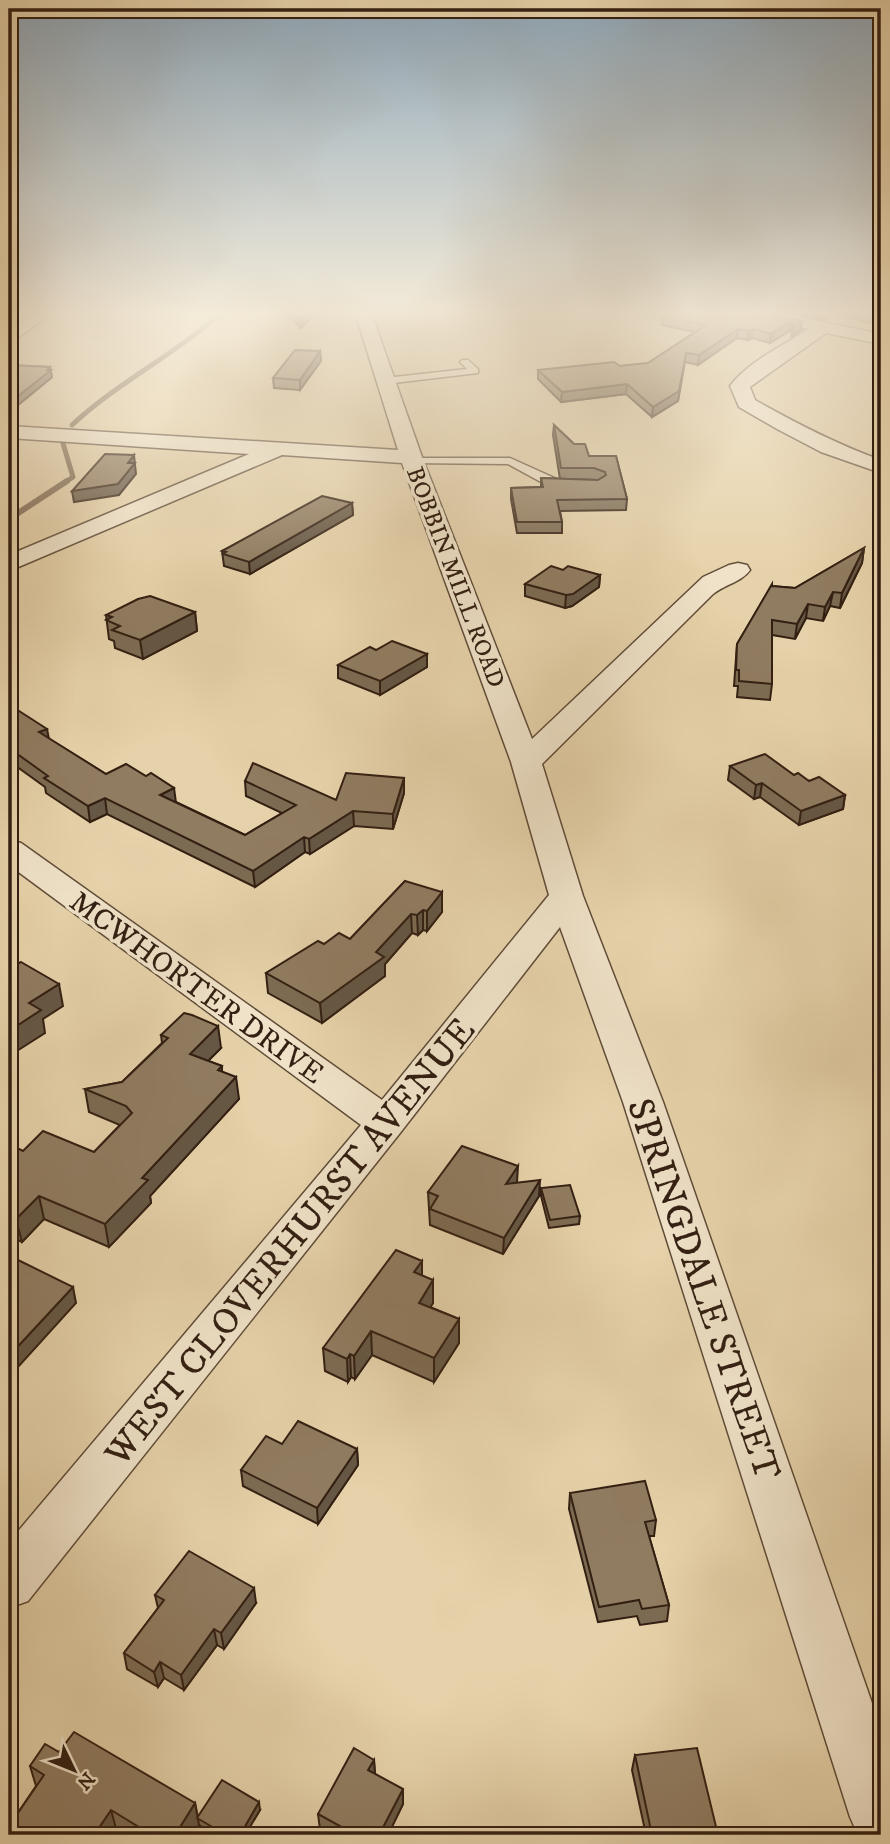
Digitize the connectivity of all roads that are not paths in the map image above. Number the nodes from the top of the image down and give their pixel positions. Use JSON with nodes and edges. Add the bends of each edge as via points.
{"nodes":[{"id":1,"x":391,"y":398,"type":"edge"},
{"id":2,"x":745,"y":398,"type":"edge"},
{"id":3,"x":9,"y":432,"type":"edge"},
{"id":4,"x":173,"y":442,"type":"junction"},
{"id":5,"x":279,"y":449,"type":"junction"},
{"id":6,"x":412,"y":459,"type":"junction"},
{"id":7,"x":881,"y":467,"type":"edge"},
{"id":8,"x":208,"y":478,"type":"junction"},
{"id":9,"x":573,"y":486,"type":"edge"},
{"id":10,"x":9,"y":564,"type":"edge"},
{"id":11,"x":738,"y":569,"type":"dead end"},
{"id":12,"x":526,"y":762,"type":"junction"},
{"id":13,"x":17,"y":867,"type":"edge"},
{"id":14,"x":566,"y":897,"type":"junction"},
{"id":15,"x":386,"y":1123,"type":"junction"},
{"id":16,"x":9,"y":1583,"type":"edge"},
{"id":17,"x":881,"y":1817,"type":"edge"}],
"edges":[{"from":1,"to":6,"type":"street","name":"BOBBIN MILL ROAD"},
{"from":2,"to":7,"type":"street","via":[[828,448]]},
{"from":3,"to":4,"type":"street"},
{"from":4,"to":5,"type":"street"},
{"from":4,"to":8,"type":"street","via":[[208,466]]},
{"from":5,"to":6,"type":"street"},
{"from":5,"to":8,"type":"street"},
{"from":6,"to":9,"type":"lane","via":[[510,461],[545,480]]},
{"from":6,"to":12,"type":"street","name":"BOBBIN MILL ROAD"},
{"from":8,"to":10,"type":"street"},
{"from":11,"to":12,"type":"street","via":[[703,590]]},
{"from":12,"to":14,"type":"street","name":"SPRINGDALE STREET"},
{"from":13,"to":15,"type":"street","name":"MCWHORTER DRIVE"},
{"from":14,"to":15,"type":"street","name":"WEST CLOVERHURST AVENUE"},
{"from":14,"to":17,"type":"street","name":"SPRINGDALE STREET","via":[[643,1102]]},
{"from":15,"to":16,"type":"street","name":"WEST CLOVERHURST AVENUE"}]}
